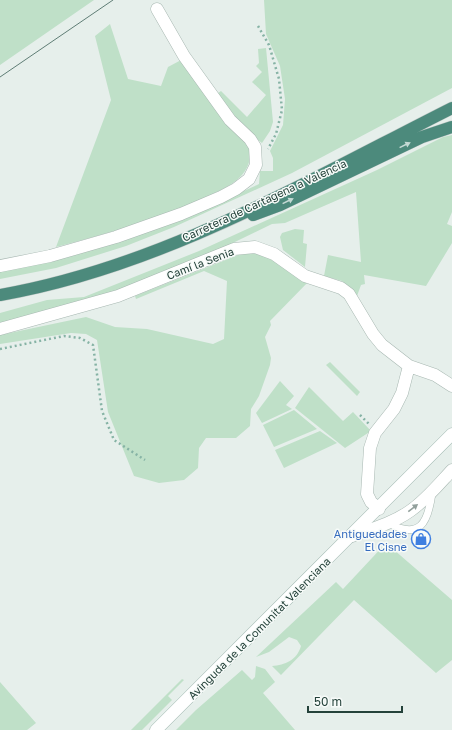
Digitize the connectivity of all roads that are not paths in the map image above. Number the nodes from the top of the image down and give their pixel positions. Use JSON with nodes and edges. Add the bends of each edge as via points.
{"nodes":[{"id":1,"x":157,"y":9,"type":"dead end"},
{"id":2,"x":452,"y":108,"type":"edge"},
{"id":3,"x":452,"y":126,"type":"edge"},
{"id":4,"x":211,"y":227,"type":"junction"},
{"id":5,"x":0,"y":266,"type":"edge"},
{"id":6,"x":0,"y":295,"type":"edge"},
{"id":7,"x":0,"y":329,"type":"edge"},
{"id":8,"x":409,"y":366,"type":"junction"},
{"id":9,"x":452,"y":386,"type":"edge"},
{"id":10,"x":452,"y":434,"type":"edge"},
{"id":11,"x":452,"y":470,"type":"edge"},
{"id":12,"x":433,"y":490,"type":"junction"},
{"id":13,"x":379,"y":509,"type":"junction"},
{"id":14,"x":388,"y":523,"type":"junction"},
{"id":15,"x":352,"y":536,"type":"junction"},
{"id":16,"x":156,"y":730,"type":"edge"}],
"edges":[{"from":1,"to":5,"type":"street","via":[[188,62],[230,120],[255,147],[256,165],[249,179],[221,197],[116,237],[50,256]]},
{"from":2,"to":4,"type":"highway","name":"Carretera de Cartagena a Valencia"},
{"from":4,"to":3,"type":"highway","one_way":true,"via":[[242,220],[280,205],[422,137]]},
{"from":4,"to":6,"type":"highway","name":"Carretera de Cartagena a Valencia","via":[[106,268]]},
{"from":7,"to":8,"type":"street","name":"Camí la Senia","via":[[118,296],[234,249],[255,247],[274,254],[305,276],[341,288],[349,294],[372,334]]},
{"from":8,"to":9,"type":"street","name":"Camí la Senia"},
{"from":8,"to":13,"type":"street","via":[[402,393],[394,409],[375,433],[370,448],[367,494]]},
{"from":10,"to":13,"type":"street","name":"Avinguda de la Comunitat Valenciana"},
{"from":11,"to":12,"type":"street"},
{"from":14,"to":12,"type":"street","one_way":true,"via":[[409,512]]},
{"from":12,"to":14,"type":"lane","via":[[426,520],[416,529],[401,530]]},
{"from":13,"to":15,"type":"street","name":"Avinguda de la Comunitat Valenciana"},
{"from":14,"to":15,"type":"street"},
{"from":15,"to":16,"type":"street","name":"Avinguda de la Comunitat Valenciana"}]}
